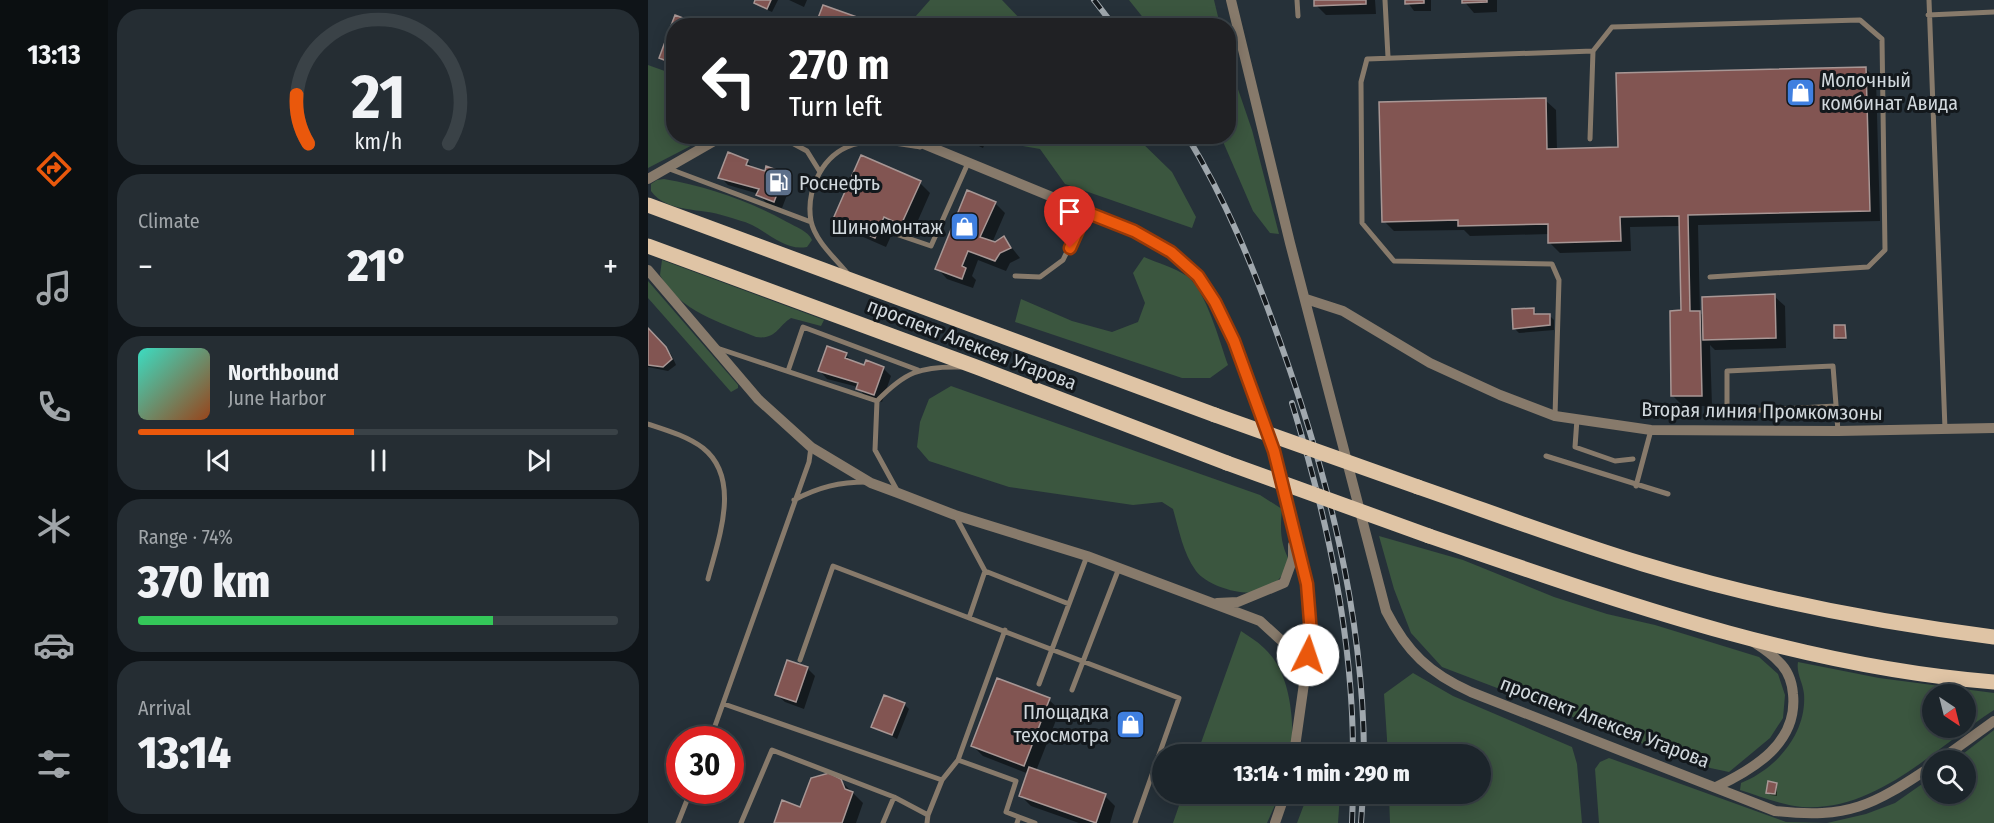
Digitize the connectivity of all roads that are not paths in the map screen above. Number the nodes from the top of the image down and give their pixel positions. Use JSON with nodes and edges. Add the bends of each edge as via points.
{"nodes":[{"id":1,"x":1231,"y":0,"type":"edge"},
{"id":2,"x":1297,"y":0,"type":"edge"},
{"id":3,"x":1385,"y":0,"type":"edge"},
{"id":4,"x":1929,"y":0,"type":"edge"},
{"id":5,"x":1994,"y":12,"type":"edge"},
{"id":6,"x":1928,"y":15,"type":"junction"},
{"id":7,"x":1298,"y":16,"type":"dead end"},
{"id":8,"x":1236,"y":18,"type":"edge"},
{"id":9,"x":1236,"y":20,"type":"edge"},
{"id":10,"x":1593,"y":51,"type":"junction"},
{"id":11,"x":1388,"y":57,"type":"junction"},
{"id":12,"x":1590,"y":139,"type":"dead end"},
{"id":13,"x":708,"y":144,"type":"edge"},
{"id":14,"x":794,"y":144,"type":"edge"},
{"id":15,"x":864,"y":144,"type":"edge"},
{"id":16,"x":901,"y":144,"type":"edge"},
{"id":17,"x":924,"y":144,"type":"edge"},
{"id":18,"x":936,"y":149,"type":"junction"},
{"id":19,"x":968,"y":163,"type":"junction"},
{"id":20,"x":665,"y":167,"type":"junction"},
{"id":21,"x":820,"y":172,"type":"junction"},
{"id":22,"x":648,"y":179,"type":"edge"},
{"id":23,"x":648,"y":205,"type":"edge"},
{"id":24,"x":1086,"y":212,"type":"junction"},
{"id":25,"x":811,"y":222,"type":"junction"},
{"id":26,"x":884,"y":230,"type":"dead end"},
{"id":27,"x":648,"y":246,"type":"edge"},
{"id":28,"x":648,"y":270,"type":"edge"},
{"id":29,"x":1015,"y":276,"type":"dead end"},
{"id":30,"x":1710,"y":277,"type":"dead end"},
{"id":31,"x":853,"y":280,"type":"junction"},
{"id":32,"x":1306,"y":299,"type":"junction"},
{"id":33,"x":712,"y":346,"type":"junction"},
{"id":34,"x":979,"y":368,"type":"junction"},
{"id":35,"x":918,"y":370,"type":"junction"},
{"id":36,"x":788,"y":371,"type":"junction"},
{"id":37,"x":877,"y":401,"type":"junction"},
{"id":38,"x":1836,"y":406,"type":"junction"},
{"id":39,"x":1556,"y":416,"type":"junction"},
{"id":40,"x":1577,"y":419,"type":"junction"},
{"id":41,"x":648,"y":424,"type":"edge"},
{"id":42,"x":1994,"y":428,"type":"edge"},
{"id":43,"x":1945,"y":429,"type":"junction"},
{"id":44,"x":1651,"y":430,"type":"junction"},
{"id":45,"x":1838,"y":431,"type":"junction"},
{"id":46,"x":811,"y":447,"type":"junction"},
{"id":47,"x":1546,"y":456,"type":"dead end"},
{"id":48,"x":1632,"y":459,"type":"dead end"},
{"id":49,"x":871,"y":483,"type":"junction"},
{"id":50,"x":1636,"y":486,"type":"junction"},
{"id":51,"x":898,"y":493,"type":"junction"},
{"id":52,"x":1668,"y":494,"type":"dead end"},
{"id":53,"x":794,"y":500,"type":"junction"},
{"id":54,"x":955,"y":515,"type":"junction"},
{"id":55,"x":1293,"y":532,"type":"junction"},
{"id":56,"x":1087,"y":556,"type":"junction"},
{"id":57,"x":1119,"y":568,"type":"junction"},
{"id":58,"x":985,"y":571,"type":"junction"},
{"id":59,"x":708,"y":579,"type":"dead end"},
{"id":60,"x":1211,"y":603,"type":"junction"},
{"id":61,"x":1069,"y":604,"type":"junction"},
{"id":62,"x":969,"y":618,"type":"junction"},
{"id":63,"x":1005,"y":630,"type":"junction"},
{"id":64,"x":1994,"y":637,"type":"edge"},
{"id":65,"x":1750,"y":639,"type":"junction"},
{"id":66,"x":1051,"y":650,"type":"junction"},
{"id":67,"x":801,"y":660,"type":"dead end"},
{"id":68,"x":1083,"y":662,"type":"junction"},
{"id":69,"x":1994,"y":682,"type":"edge"},
{"id":70,"x":1039,"y":684,"type":"dead end"},
{"id":71,"x":1072,"y":690,"type":"dead end"},
{"id":72,"x":1304,"y":698,"type":"junction"},
{"id":73,"x":724,"y":704,"type":"junction"},
{"id":74,"x":1994,"y":721,"type":"edge"},
{"id":75,"x":715,"y":726,"type":"edge"},
{"id":76,"x":1296,"y":744,"type":"edge"},
{"id":77,"x":1954,"y":750,"type":"edge"},
{"id":78,"x":958,"y":760,"type":"junction"},
{"id":79,"x":1922,"y":773,"type":"edge"},
{"id":80,"x":942,"y":780,"type":"junction"},
{"id":81,"x":1716,"y":788,"type":"junction"},
{"id":82,"x":894,"y":797,"type":"junction"},
{"id":83,"x":685,"y":804,"type":"edge"},
{"id":84,"x":1282,"y":804,"type":"edge"},
{"id":85,"x":928,"y":814,"type":"junction"},
{"id":86,"x":1018,"y":820,"type":"edge"},
{"id":87,"x":678,"y":823,"type":"edge"},
{"id":88,"x":741,"y":823,"type":"edge"},
{"id":89,"x":883,"y":823,"type":"edge"},
{"id":90,"x":927,"y":823,"type":"edge"},
{"id":91,"x":1035,"y":823,"type":"edge"},
{"id":92,"x":1134,"y":823,"type":"edge"},
{"id":93,"x":1275,"y":823,"type":"edge"}],
"edges":[{"from":1,"to":8,"type":"street","name":"проспект Алексея Угарова"},
{"from":2,"to":7,"type":"lane"},
{"from":3,"to":11,"type":"lane"},
{"from":4,"to":6,"type":"lane"},
{"from":5,"to":6,"type":"lane"},
{"from":6,"to":43,"type":"lane"},
{"from":9,"to":32,"type":"street","name":"проспект Алексея Угарова"},
{"from":10,"to":11,"type":"lane"},
{"from":10,"to":12,"type":"lane"},
{"from":10,"to":30,"type":"lane","via":[[1612,27],[1860,20],[1882,39],[1885,250],[1868,267]]},
{"from":11,"to":39,"type":"lane","via":[[1367,59],[1361,82],[1362,223],[1394,261],[1552,264],[1559,280]]},
{"from":13,"to":20,"type":"street"},
{"from":14,"to":21,"type":"lane","via":[[807,151]]},
{"from":15,"to":21,"type":"lane","via":[[847,147]]},
{"from":16,"to":18,"type":"lane"},
{"from":17,"to":18,"type":"street"},
{"from":18,"to":19,"type":"street"},
{"from":19,"to":24,"type":"street"},
{"from":19,"to":26,"type":"lane","via":[[931,246]]},
{"from":20,"to":22,"type":"street"},
{"from":20,"to":25,"type":"lane"},
{"from":21,"to":25,"type":"lane","via":[[813,186]]},
{"from":23,"to":31,"type":"main road","name":"проспект Алексея Угарова"},
{"from":24,"to":29,"type":"lane","via":[[1063,260],[1040,277]]},
{"from":24,"to":55,"type":"street","via":[[1134,231],[1171,252],[1198,276],[1215,302],[1234,341],[1274,451]]},
{"from":25,"to":31,"type":"lane","via":[[823,244]]},
{"from":27,"to":34,"type":"main road","name":"проспект Алексея Угарова"},
{"from":28,"to":33,"type":"street"},
{"from":31,"to":64,"type":"main road","name":"проспект Алексея Угарова","bridge":true,"via":[[1215,415],[1642,564],[1787,602],[1896,625]]},
{"from":32,"to":39,"type":"street","name":"Вторая линия Промкомзоны","via":[[1343,311],[1430,363]]},
{"from":32,"to":81,"type":"street","name":"проспект Алексея Угарова","via":[[1386,611],[1399,638],[1423,664],[1446,680]]},
{"from":33,"to":36,"type":"lane"},
{"from":33,"to":46,"type":"street","via":[[759,399]]},
{"from":34,"to":35,"type":"lane"},
{"from":34,"to":65,"type":"main road","name":"проспект Алексея Угарова","bridge":true,"via":[[1227,464],[1429,536],[1608,598]]},
{"from":35,"to":36,"type":"lane","via":[[803,327]]},
{"from":35,"to":37,"type":"lane","via":[[897,381]]},
{"from":36,"to":37,"type":"lane"},
{"from":37,"to":51,"type":"lane","via":[[875,450]]},
{"from":38,"to":38,"type":"lane","via":[[1833,366],[1727,371],[1727,412]]},
{"from":38,"to":45,"type":"lane"},
{"from":39,"to":40,"type":"street","name":"Вторая линия Промкомзоны"},
{"from":40,"to":44,"type":"street","name":"Вторая линия Промкомзоны"},
{"from":40,"to":48,"type":"lane","via":[[1575,447],[1615,461]]},
{"from":41,"to":59,"type":"lane","via":[[704,449],[723,481],[722,528]]},
{"from":42,"to":43,"type":"street","name":"Вторая линия Промкомзоны"},
{"from":43,"to":45,"type":"street","name":"Вторая линия Промкомзоны"},
{"from":44,"to":45,"type":"street","name":"Вторая линия Промкомзоны"},
{"from":44,"to":50,"type":"lane"},
{"from":46,"to":49,"type":"street"},
{"from":46,"to":53,"type":"lane"},
{"from":47,"to":50,"type":"lane"},
{"from":49,"to":51,"type":"street"},
{"from":49,"to":53,"type":"lane","via":[[840,482]]},
{"from":50,"to":52,"type":"lane"},
{"from":51,"to":54,"type":"street"},
{"from":53,"to":73,"type":"lane"},
{"from":54,"to":56,"type":"street"},
{"from":54,"to":58,"type":"lane"},
{"from":55,"to":60,"type":"street","via":[[1293,558],[1284,583],[1238,602]]},
{"from":55,"to":72,"type":"street","via":[[1308,594],[1311,634]]},
{"from":56,"to":57,"type":"street"},
{"from":56,"to":61,"type":"lane"},
{"from":57,"to":60,"type":"street"},
{"from":57,"to":68,"type":"lane"},
{"from":58,"to":61,"type":"lane"},
{"from":58,"to":62,"type":"lane"},
{"from":60,"to":72,"type":"street","via":[[1260,621],[1294,652]]},
{"from":61,"to":66,"type":"lane"},
{"from":62,"to":63,"type":"lane"},
{"from":62,"to":67,"type":"lane","via":[[834,566]]},
{"from":63,"to":66,"type":"lane"},
{"from":63,"to":78,"type":"lane"},
{"from":65,"to":69,"type":"main road","name":"проспект Алексея Угарова","via":[[1860,664]]},
{"from":65,"to":81,"type":"street","via":[[1779,661],[1791,680],[1795,709],[1779,745],[1754,767]]},
{"from":66,"to":68,"type":"lane"},
{"from":66,"to":70,"type":"lane"},
{"from":68,"to":71,"type":"lane"},
{"from":68,"to":92,"type":"lane","via":[[1179,698]]},
{"from":72,"to":76,"type":"street"},
{"from":73,"to":75,"type":"lane"},
{"from":73,"to":80,"type":"lane"},
{"from":74,"to":77,"type":"street"},
{"from":78,"to":80,"type":"lane"},
{"from":78,"to":86,"type":"lane","via":[[1016,782],[1006,812]]},
{"from":79,"to":81,"type":"street","name":"проспект Алексея Угарова","via":[[1892,793],[1854,810],[1815,815],[1775,811]]},
{"from":80,"to":85,"type":"lane"},
{"from":82,"to":85,"type":"lane"},
{"from":82,"to":88,"type":"lane","via":[[772,750]]},
{"from":82,"to":89,"type":"lane"},
{"from":83,"to":87,"type":"lane"},
{"from":84,"to":93,"type":"street"},
{"from":85,"to":90,"type":"lane"},
{"from":86,"to":91,"type":"lane"}]}
